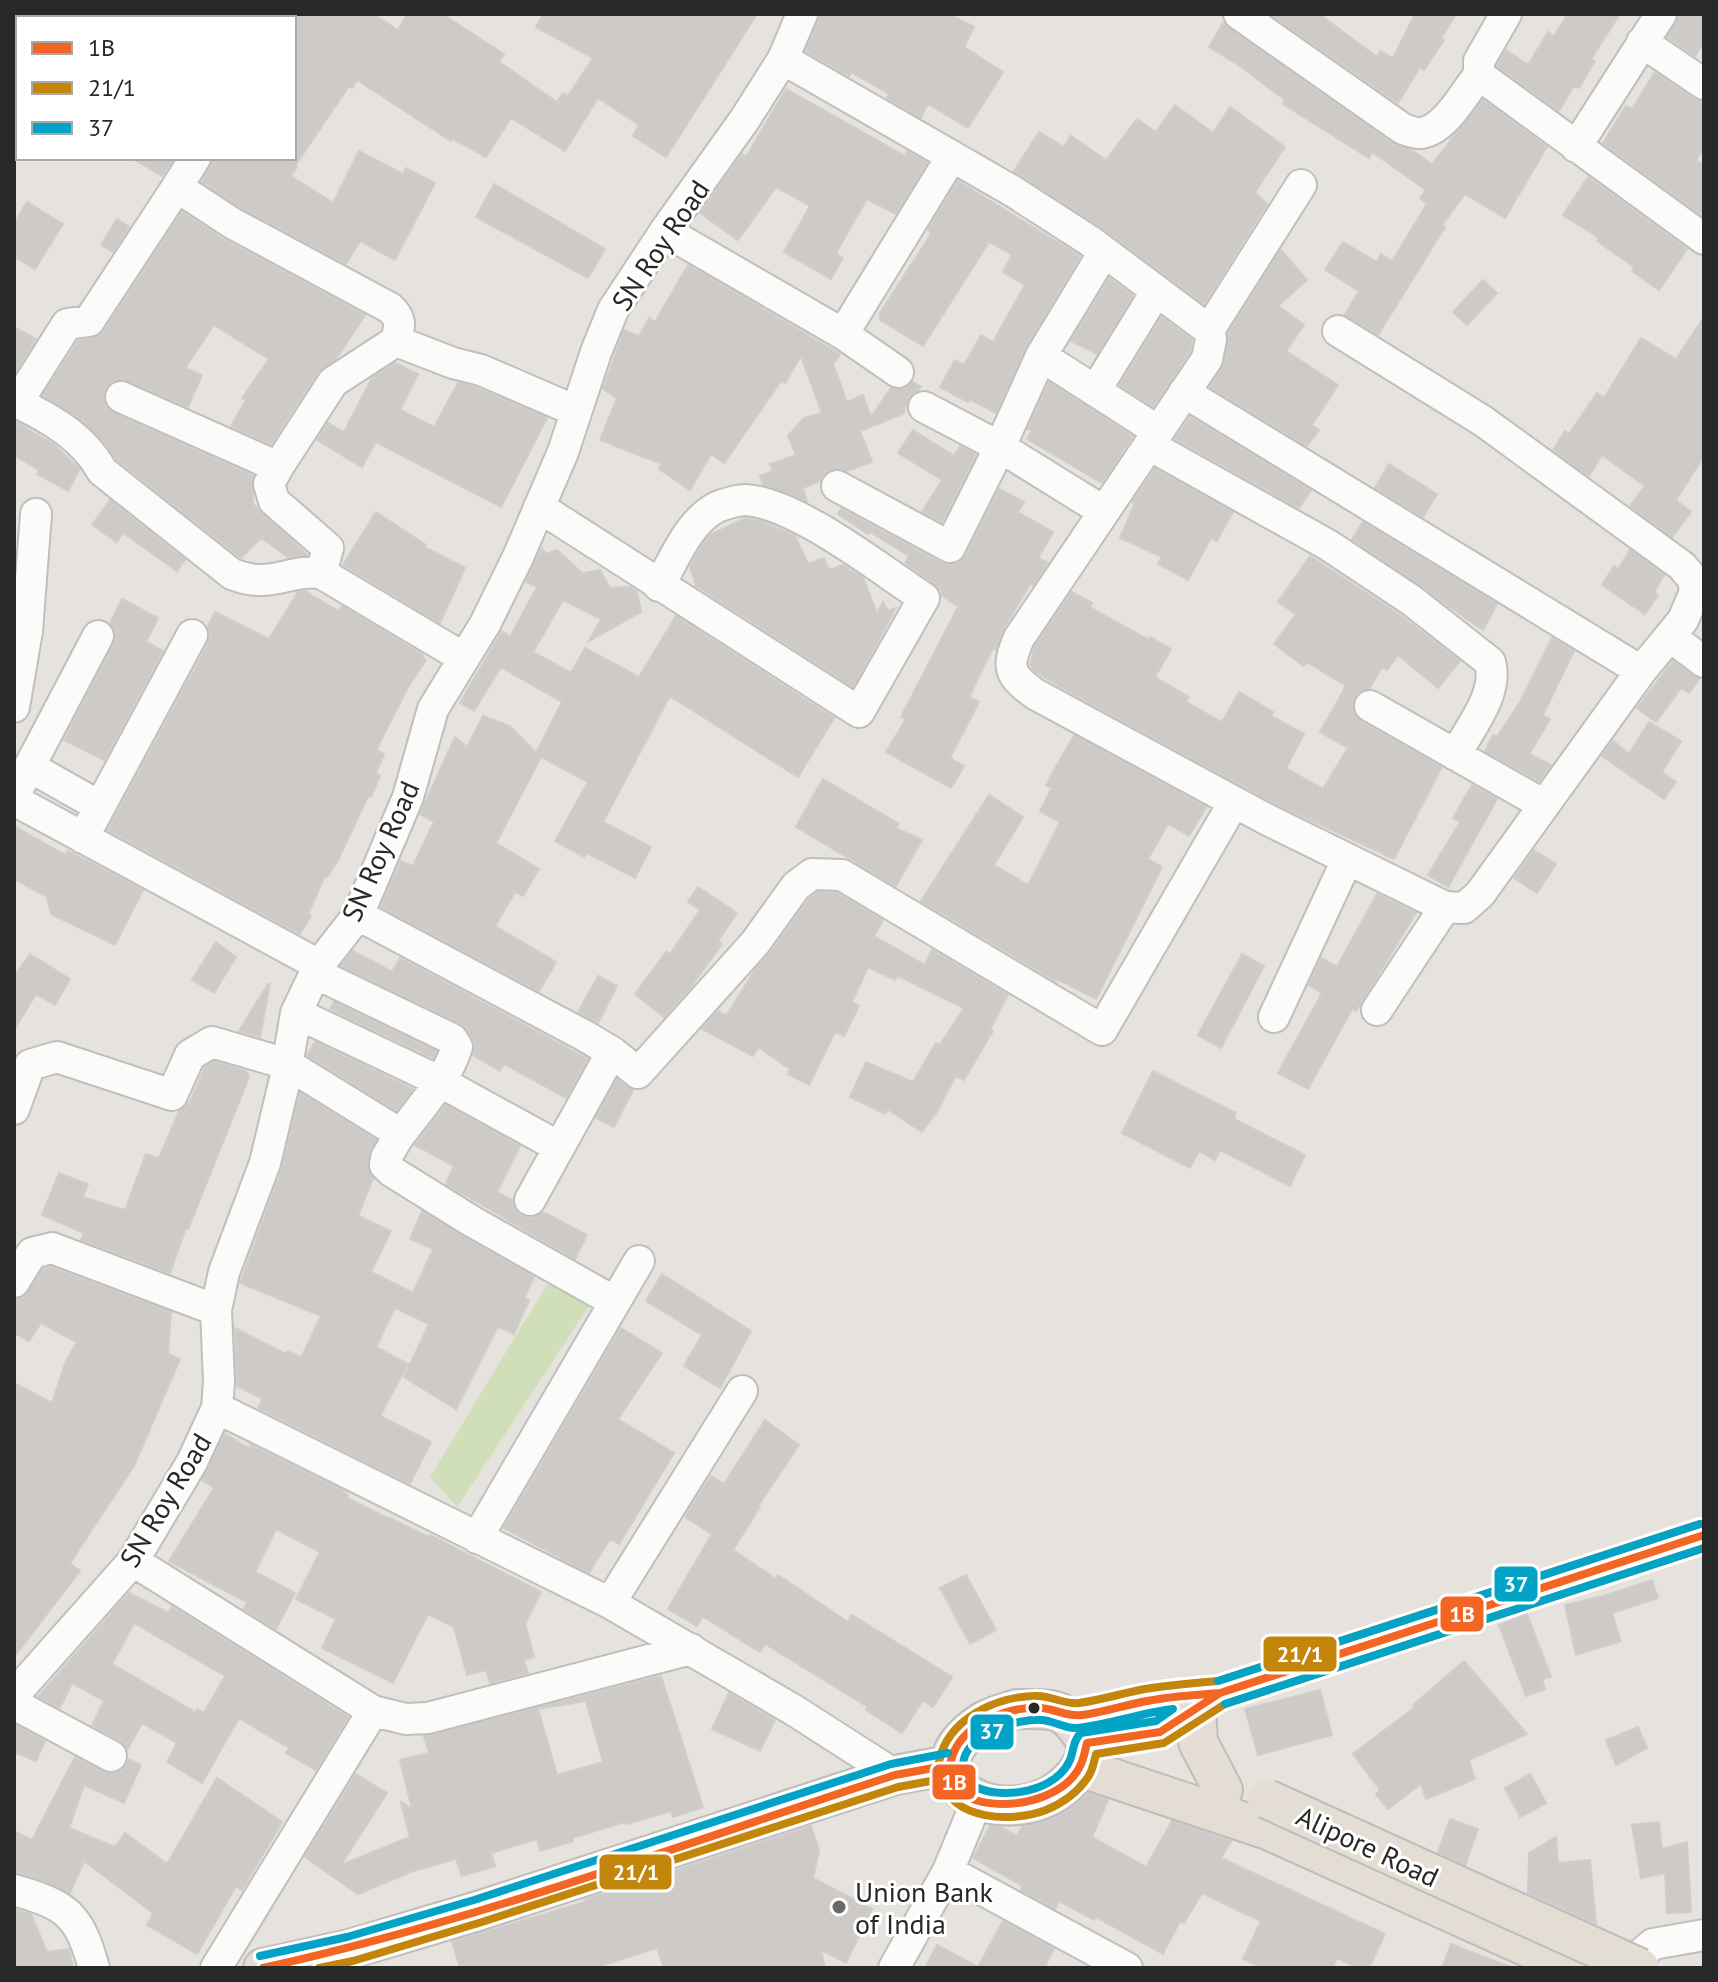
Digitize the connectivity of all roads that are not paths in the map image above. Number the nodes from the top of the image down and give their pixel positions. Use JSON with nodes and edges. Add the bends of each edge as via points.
{"nodes":[{"id":1,"x":802,"y":14,"type":"edge"},
{"id":2,"x":1239,"y":14,"type":"edge"},
{"id":3,"x":1506,"y":14,"type":"edge"},
{"id":4,"x":1661,"y":14,"type":"edge"},
{"id":5,"x":1642,"y":42,"type":"junction"},
{"id":6,"x":783,"y":59,"type":"junction"},
{"id":7,"x":1479,"y":75,"type":"junction"},
{"id":8,"x":1704,"y":84,"type":"edge"},
{"id":9,"x":1576,"y":147,"type":"junction"},
{"id":10,"x":952,"y":156,"type":"junction"},
{"id":11,"x":194,"y":160,"type":"edge"},
{"id":12,"x":1301,"y":185,"type":"dead end"},
{"id":13,"x":177,"y":187,"type":"junction"},
{"id":14,"x":665,"y":231,"type":"junction"},
{"id":15,"x":1704,"y":239,"type":"edge"},
{"id":16,"x":1104,"y":252,"type":"junction"},
{"id":17,"x":1156,"y":292,"type":"junction"},
{"id":18,"x":1209,"y":330,"type":"junction"},
{"id":19,"x":1338,"y":331,"type":"dead end"},
{"id":20,"x":843,"y":334,"type":"junction"},
{"id":21,"x":396,"y":341,"type":"junction"},
{"id":22,"x":1041,"y":356,"type":"junction"},
{"id":23,"x":898,"y":372,"type":"dead end"},
{"id":24,"x":1095,"y":391,"type":"junction"},
{"id":25,"x":1184,"y":392,"type":"junction"},
{"id":26,"x":121,"y":397,"type":"dead end"},
{"id":27,"x":16,"y":402,"type":"edge"},
{"id":28,"x":924,"y":407,"type":"dead end"},
{"id":29,"x":576,"y":411,"type":"junction"},
{"id":30,"x":1154,"y":438,"type":"junction"},
{"id":31,"x":1000,"y":447,"type":"junction"},
{"id":32,"x":278,"y":467,"type":"junction"},
{"id":33,"x":837,"y":486,"type":"dead end"},
{"id":34,"x":539,"y":507,"type":"junction"},
{"id":35,"x":1103,"y":511,"type":"junction"},
{"id":36,"x":36,"y":514,"type":"dead end"},
{"id":37,"x":321,"y":573,"type":"junction"},
{"id":38,"x":659,"y":586,"type":"junction"},
{"id":39,"x":192,"y":635,"type":"dead end"},
{"id":40,"x":98,"y":636,"type":"dead end"},
{"id":41,"x":1671,"y":637,"type":"junction"},
{"id":42,"x":464,"y":658,"type":"junction"},
{"id":43,"x":1704,"y":662,"type":"edge"},
{"id":44,"x":1641,"y":671,"type":"junction"},
{"id":45,"x":1370,"y":706,"type":"dead end"},
{"id":46,"x":14,"y":707,"type":"edge"},
{"id":47,"x":1455,"y":755,"type":"junction"},
{"id":48,"x":30,"y":767,"type":"junction"},
{"id":49,"x":14,"y":798,"type":"edge"},
{"id":50,"x":1234,"y":802,"type":"junction"},
{"id":51,"x":1544,"y":805,"type":"junction"},
{"id":52,"x":99,"y":806,"type":"junction"},
{"id":53,"x":83,"y":838,"type":"junction"},
{"id":54,"x":1347,"y":860,"type":"junction"},
{"id":55,"x":1445,"y":907,"type":"junction"},
{"id":56,"x":358,"y":915,"type":"junction"},
{"id":57,"x":317,"y":969,"type":"junction"},
{"id":58,"x":1377,"y":1010,"type":"dead end"},
{"id":59,"x":296,"y":1013,"type":"junction"},
{"id":60,"x":1274,"y":1017,"type":"dead end"},
{"id":61,"x":612,"y":1052,"type":"junction"},
{"id":62,"x":287,"y":1064,"type":"junction"},
{"id":63,"x":439,"y":1081,"type":"junction"},
{"id":64,"x":14,"y":1109,"type":"edge"},
{"id":65,"x":397,"y":1139,"type":"junction"},
{"id":66,"x":559,"y":1147,"type":"junction"},
{"id":67,"x":530,"y":1200,"type":"dead end"},
{"id":68,"x":639,"y":1261,"type":"dead end"},
{"id":69,"x":14,"y":1282,"type":"edge"},
{"id":70,"x":615,"y":1302,"type":"junction"},
{"id":71,"x":216,"y":1310,"type":"junction"},
{"id":72,"x":742,"y":1391,"type":"dead end"},
{"id":73,"x":217,"y":1408,"type":"junction"},
{"id":74,"x":1704,"y":1535,"type":"edge"},
{"id":75,"x":477,"y":1538,"type":"junction"},
{"id":76,"x":133,"y":1561,"type":"junction"},
{"id":77,"x":610,"y":1603,"type":"junction"},
{"id":78,"x":691,"y":1649,"type":"junction"},
{"id":79,"x":14,"y":1695,"type":"edge"},
{"id":80,"x":1208,"y":1700,"type":"junction"},
{"id":81,"x":14,"y":1704,"type":"edge"},
{"id":82,"x":373,"y":1711,"type":"junction"},
{"id":83,"x":1081,"y":1745,"type":"junction"},
{"id":84,"x":111,"y":1756,"type":"dead end"},
{"id":85,"x":950,"y":1765,"type":"junction"},
{"id":86,"x":895,"y":1775,"type":"junction"},
{"id":87,"x":1223,"y":1790,"type":"junction"},
{"id":88,"x":977,"y":1801,"type":"junction"},
{"id":89,"x":1267,"y":1815,"type":"junction"},
{"id":90,"x":948,"y":1871,"type":"junction"},
{"id":91,"x":14,"y":1890,"type":"edge"},
{"id":92,"x":1704,"y":1935,"type":"edge"},
{"id":93,"x":94,"y":1968,"type":"edge"},
{"id":94,"x":216,"y":1968,"type":"edge"},
{"id":95,"x":263,"y":1968,"type":"edge"},
{"id":96,"x":894,"y":1968,"type":"edge"},
{"id":97,"x":1127,"y":1968,"type":"edge"},
{"id":98,"x":1574,"y":1968,"type":"edge"},
{"id":99,"x":1625,"y":1968,"type":"edge"},
{"id":100,"x":1640,"y":1968,"type":"edge"}],
"edges":[{"from":1,"to":6,"type":"street","name":"SN Roy Road"},
{"from":2,"to":7,"type":"street","via":[[1403,129],[1419,134],[1434,129]]},
{"from":3,"to":7,"type":"street","via":[[1479,61]]},
{"from":4,"to":5,"type":"street"},
{"from":5,"to":8,"type":"street"},
{"from":5,"to":9,"type":"street"},
{"from":6,"to":10,"type":"street"},
{"from":6,"to":14,"type":"street","name":"SN Roy Road"},
{"from":7,"to":9,"type":"street"},
{"from":9,"to":15,"type":"street"},
{"from":10,"to":16,"type":"street"},
{"from":10,"to":20,"type":"street"},
{"from":11,"to":13,"type":"street"},
{"from":12,"to":18,"type":"street"},
{"from":13,"to":21,"type":"street","via":[[232,223],[390,308],[400,324]]},
{"from":13,"to":27,"type":"street","via":[[89,321],[67,324]]},
{"from":14,"to":20,"type":"street"},
{"from":14,"to":29,"type":"street","name":"SN Roy Road","via":[[613,310]]},
{"from":16,"to":17,"type":"street"},
{"from":16,"to":22,"type":"street"},
{"from":17,"to":18,"type":"street"},
{"from":17,"to":24,"type":"street"},
{"from":18,"to":25,"type":"street","via":[[1207,359]]},
{"from":19,"to":41,"type":"street","via":[[1483,421],[1682,566],[1693,579],[1695,592]]},
{"from":20,"to":23,"type":"street"},
{"from":21,"to":29,"type":"street"},
{"from":21,"to":32,"type":"street","via":[[333,382]]},
{"from":22,"to":24,"type":"street"},
{"from":22,"to":31,"type":"street"},
{"from":24,"to":30,"type":"street"},
{"from":25,"to":30,"type":"street"},
{"from":25,"to":44,"type":"street"},
{"from":26,"to":32,"type":"street"},
{"from":27,"to":37,"type":"street","via":[[59,426],[93,454],[102,471],[232,574],[263,582]]},
{"from":28,"to":31,"type":"street"},
{"from":29,"to":34,"type":"street","name":"SN Roy Road"},
{"from":30,"to":35,"type":"street"},
{"from":30,"to":47,"type":"street","via":[[1411,600],[1490,662],[1494,675],[1489,693]]},
{"from":31,"to":33,"type":"street","via":[[950,547]]},
{"from":31,"to":35,"type":"street"},
{"from":32,"to":37,"type":"street","via":[[269,484],[274,501],[328,548]]},
{"from":34,"to":38,"type":"street"},
{"from":34,"to":42,"type":"street","name":"SN Roy Road"},
{"from":35,"to":50,"type":"street","via":[[1019,638],[1010,660],[1015,679]]},
{"from":36,"to":46,"type":"street","via":[[27,631]]},
{"from":37,"to":42,"type":"street"},
{"from":38,"to":38,"type":"street","via":[[859,712],[924,598],[795,517],[744,500],[716,508],[693,527]]},
{"from":39,"to":52,"type":"street"},
{"from":40,"to":48,"type":"street"},
{"from":41,"to":43,"type":"street"},
{"from":41,"to":44,"type":"street"},
{"from":42,"to":56,"type":"street","name":"SN Roy Road","via":[[433,709],[408,797]]},
{"from":44,"to":51,"type":"street"},
{"from":45,"to":47,"type":"street"},
{"from":47,"to":51,"type":"street"},
{"from":48,"to":49,"type":"street"},
{"from":48,"to":52,"type":"street"},
{"from":49,"to":53,"type":"street"},
{"from":50,"to":54,"type":"street"},
{"from":50,"to":61,"type":"street","via":[[1102,1030],[842,875],[812,874],[796,886],[755,943],[638,1073]]},
{"from":51,"to":55,"type":"street","via":[[1480,894],[1464,908]]},
{"from":52,"to":53,"type":"street"},
{"from":53,"to":57,"type":"street"},
{"from":54,"to":55,"type":"street"},
{"from":54,"to":60,"type":"street"},
{"from":55,"to":58,"type":"street"},
{"from":56,"to":57,"type":"street","name":"SN Roy Road"},
{"from":56,"to":61,"type":"street"},
{"from":57,"to":59,"type":"street","name":"SN Roy Road"},
{"from":57,"to":63,"type":"street","via":[[452,1039],[457,1047],[454,1057]]},
{"from":59,"to":62,"type":"street","name":"SN Roy Road"},
{"from":59,"to":63,"type":"street"},
{"from":61,"to":66,"type":"street"},
{"from":62,"to":64,"type":"street","via":[[212,1042],[190,1055],[172,1095],[57,1057],[30,1065]]},
{"from":62,"to":65,"type":"street","via":[[386,1124]]},
{"from":62,"to":71,"type":"street","name":"SN Roy Road","via":[[265,1163],[224,1272]]},
{"from":63,"to":65,"type":"street"},
{"from":63,"to":66,"type":"street"},
{"from":65,"to":70,"type":"street","via":[[386,1158],[391,1171]]},
{"from":66,"to":67,"type":"street"},
{"from":68,"to":70,"type":"street"},
{"from":69,"to":71,"type":"street","via":[[32,1253],[52,1248]]},
{"from":70,"to":75,"type":"street"},
{"from":71,"to":73,"type":"street","name":"SN Roy Road"},
{"from":72,"to":77,"type":"street"},
{"from":73,"to":75,"type":"street"},
{"from":73,"to":76,"type":"street","name":"SN Roy Road","via":[[192,1462]]},
{"from":74,"to":80,"type":"street"},
{"from":75,"to":77,"type":"street"},
{"from":76,"to":79,"type":"street","name":"SN Roy Road"},
{"from":76,"to":82,"type":"street"},
{"from":77,"to":78,"type":"street"},
{"from":78,"to":82,"type":"street","via":[[428,1718]]},
{"from":78,"to":86,"type":"street"},
{"from":80,"to":83,"type":"street","via":[[1160,1732]]},
{"from":80,"to":87,"type":"main road","via":[[1196,1732],[1201,1753]]},
{"from":81,"to":84,"type":"street"},
{"from":82,"to":94,"type":"street"},
{"from":83,"to":85,"type":"main road","via":[[1051,1709],[1016,1709],[983,1721],[955,1746]]},
{"from":83,"to":87,"type":"main road","name":"Alipore Road"},
{"from":83,"to":88,"type":"main road","via":[[1059,1792],[1029,1804]]},
{"from":83,"to":89,"type":"main road","name":"Alipore Road"},
{"from":85,"to":86,"type":"main road"},
{"from":85,"to":88,"type":"main road","via":[[956,1784]]},
{"from":86,"to":95,"type":"main road","via":[[478,1911]]},
{"from":87,"to":89,"type":"main road","name":"Alipore Road"},
{"from":88,"to":90,"type":"street"},
{"from":89,"to":98,"type":"main road","name":"Alipore Road"},
{"from":89,"to":100,"type":"main road","name":"Alipore Road","bridge":true},
{"from":90,"to":96,"type":"street"},
{"from":90,"to":97,"type":"street"},
{"from":91,"to":93,"type":"street","via":[[49,1900],[73,1916]]},
{"from":92,"to":99,"type":"street","via":[[1653,1944]]}]}
